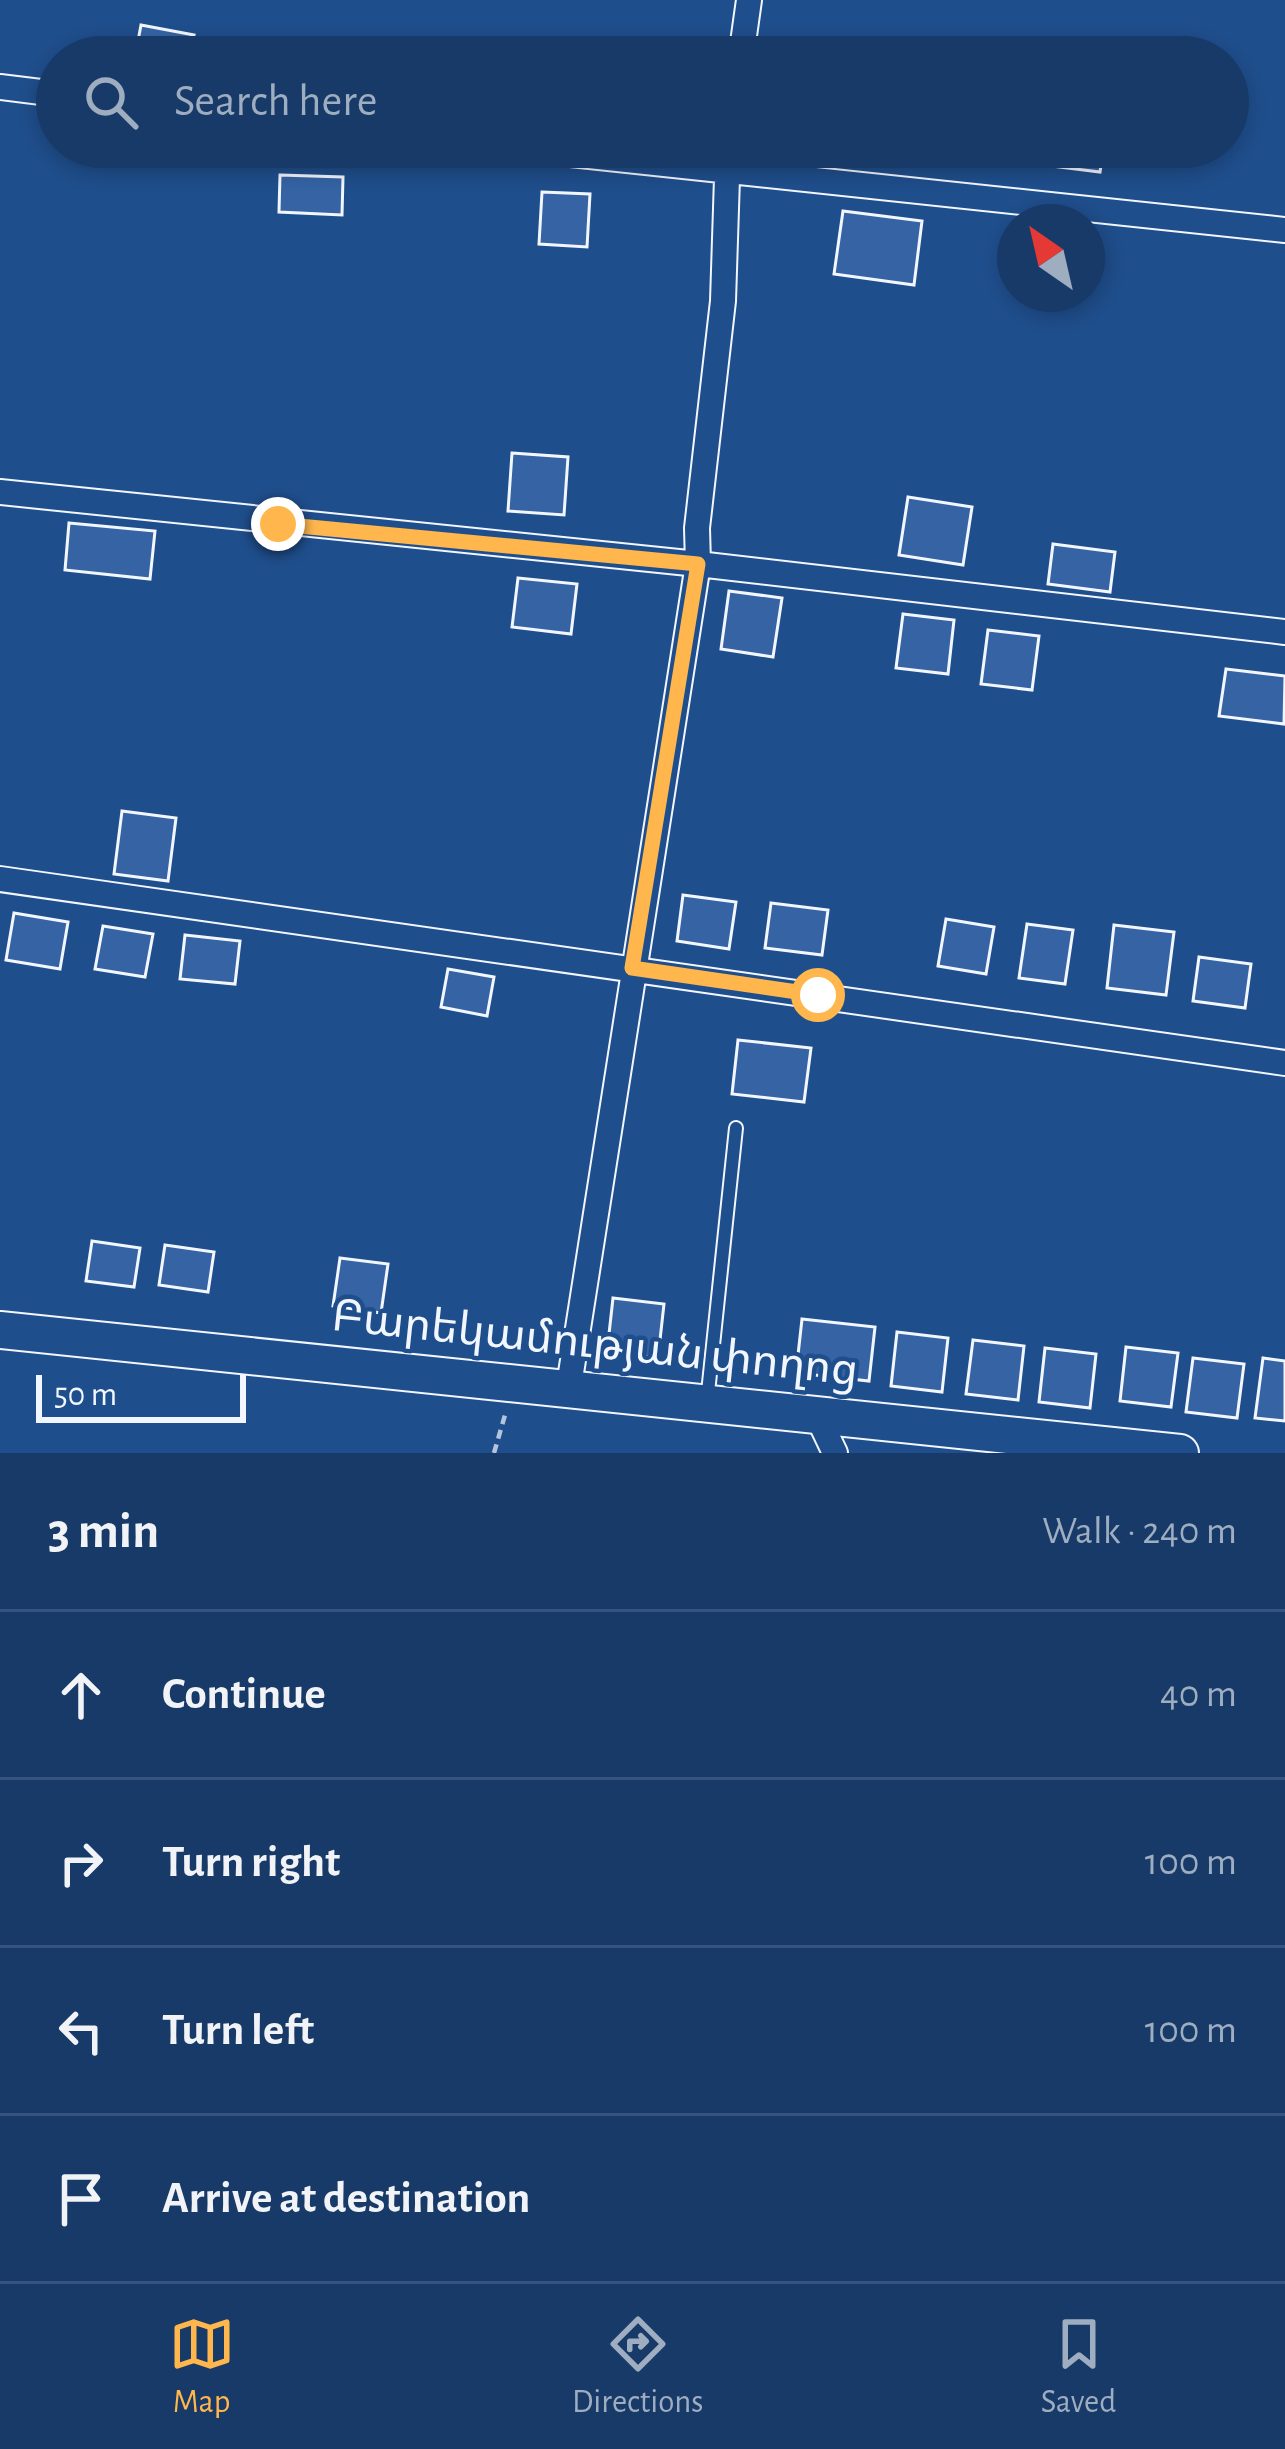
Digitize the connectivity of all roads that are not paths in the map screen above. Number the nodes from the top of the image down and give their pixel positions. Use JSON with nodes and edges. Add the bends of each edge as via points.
{"nodes":[{"id":1,"x":749,"y":0,"type":"edge"},
{"id":2,"x":744,"y":36,"type":"edge"},
{"id":3,"x":0,"y":87,"type":"edge"},
{"id":4,"x":36,"y":91,"type":"edge"},
{"id":5,"x":682,"y":168,"type":"edge"},
{"id":6,"x":725,"y":168,"type":"edge"},
{"id":7,"x":724,"y":173,"type":"junction"},
{"id":8,"x":1285,"y":230,"type":"edge"},
{"id":9,"x":0,"y":493,"type":"edge"},
{"id":10,"x":698,"y":564,"type":"junction"},
{"id":11,"x":1285,"y":632,"type":"edge"},
{"id":12,"x":0,"y":879,"type":"edge"},
{"id":13,"x":632,"y":968,"type":"junction"},
{"id":14,"x":1285,"y":1064,"type":"edge"},
{"id":15,"x":736,"y":1128,"type":"dead end"},
{"id":16,"x":0,"y":1330,"type":"edge"},
{"id":17,"x":568,"y":1392,"type":"junction"},
{"id":18,"x":707,"y":1404,"type":"junction"},
{"id":19,"x":816,"y":1413,"type":"junction"},
{"id":20,"x":836,"y":1453,"type":"edge"},
{"id":21,"x":1180,"y":1453,"type":"edge"}],
"edges":[{"from":1,"to":2,"type":"street"},
{"from":3,"to":4,"type":"street"},
{"from":5,"to":7,"type":"street"},
{"from":6,"to":7,"type":"street"},
{"from":7,"to":8,"type":"street"},
{"from":7,"to":10,"type":"street","via":[[723,302]]},
{"from":9,"to":10,"type":"street"},
{"from":10,"to":11,"type":"street"},
{"from":10,"to":13,"type":"street"},
{"from":12,"to":13,"type":"street"},
{"from":13,"to":14,"type":"street"},
{"from":13,"to":17,"type":"street"},
{"from":15,"to":18,"type":"lane"},
{"from":16,"to":17,"type":"main road","name":"Բարեկամության փողոց"},
{"from":17,"to":18,"type":"main road","name":"Բարեկամության փողոց"},
{"from":18,"to":19,"type":"main road","name":"Բարեկամության փողոց"},
{"from":19,"to":20,"type":"street"},
{"from":19,"to":21,"type":"main road","name":"Բարեկամության փողոց"}]}
